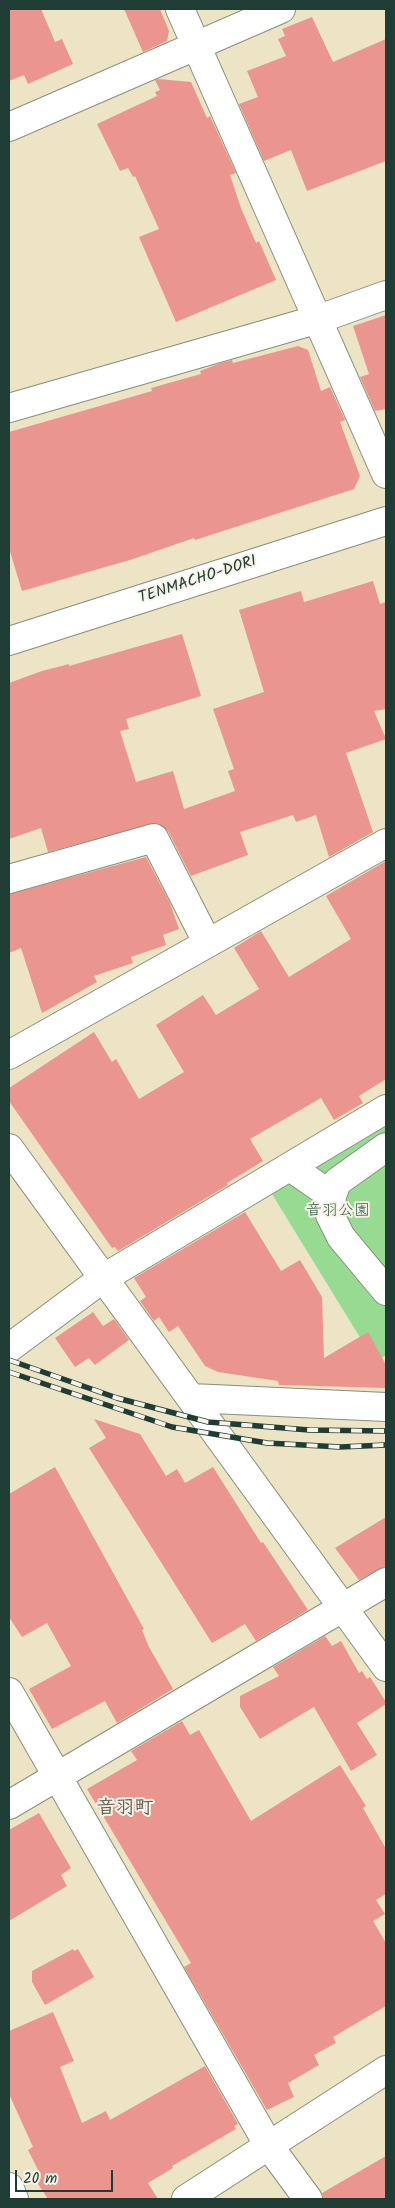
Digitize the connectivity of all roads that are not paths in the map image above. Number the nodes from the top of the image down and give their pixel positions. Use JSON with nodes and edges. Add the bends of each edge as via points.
{"nodes":[{"id":1,"x":180,"y":9,"type":"edge"},
{"id":2,"x":281,"y":9,"type":"edge"},
{"id":3,"x":197,"y":46,"type":"junction"},
{"id":4,"x":9,"y":127,"type":"edge"},
{"id":5,"x":386,"y":294,"type":"edge"},
{"id":6,"x":319,"y":319,"type":"junction"},
{"id":7,"x":9,"y":408,"type":"edge"},
{"id":8,"x":386,"y":474,"type":"edge"},
{"id":9,"x":386,"y":521,"type":"edge"},
{"id":10,"x":9,"y":641,"type":"edge"},
{"id":11,"x":386,"y":843,"type":"edge"},
{"id":12,"x":9,"y":879,"type":"edge"},
{"id":13,"x":207,"y":942,"type":"junction"},
{"id":14,"x":9,"y":1055,"type":"edge"},
{"id":15,"x":386,"y":1109,"type":"edge"},
{"id":16,"x":386,"y":1147,"type":"edge"},
{"id":17,"x":11,"y":1154,"type":"edge"},
{"id":18,"x":290,"y":1167,"type":"junction"},
{"id":19,"x":332,"y":1196,"type":"junction"},
{"id":20,"x":102,"y":1279,"type":"junction"},
{"id":21,"x":386,"y":1291,"type":"edge"},
{"id":22,"x":9,"y":1348,"type":"edge"},
{"id":23,"x":190,"y":1398,"type":"junction"},
{"id":24,"x":386,"y":1407,"type":"edge"},
{"id":25,"x":386,"y":1582,"type":"edge"},
{"id":26,"x":343,"y":1608,"type":"junction"},
{"id":27,"x":386,"y":1667,"type":"edge"},
{"id":28,"x":9,"y":1692,"type":"edge"},
{"id":29,"x":58,"y":1776,"type":"junction"},
{"id":30,"x":9,"y":1805,"type":"edge"},
{"id":31,"x":386,"y":2070,"type":"edge"},
{"id":32,"x":269,"y":2146,"type":"junction"},
{"id":33,"x":9,"y":2187,"type":"edge"},
{"id":34,"x":14,"y":2199,"type":"edge"},
{"id":35,"x":186,"y":2199,"type":"edge"},
{"id":36,"x":308,"y":2199,"type":"edge"}],
"edges":[{"from":1,"to":3,"type":"street"},
{"from":2,"to":3,"type":"street"},
{"from":3,"to":4,"type":"street"},
{"from":3,"to":6,"type":"street"},
{"from":5,"to":6,"type":"street"},
{"from":6,"to":7,"type":"street"},
{"from":6,"to":8,"type":"street"},
{"from":9,"to":10,"type":"street","name":"TENMACHO-DORI"},
{"from":11,"to":13,"type":"street"},
{"from":12,"to":13,"type":"street","via":[[154,838]]},
{"from":13,"to":14,"type":"street"},
{"from":15,"to":18,"type":"street"},
{"from":16,"to":19,"type":"street","via":[[337,1182]]},
{"from":17,"to":20,"type":"street"},
{"from":18,"to":19,"type":"street"},
{"from":18,"to":20,"type":"street"},
{"from":19,"to":21,"type":"street","via":[[330,1215],[342,1237]]},
{"from":20,"to":22,"type":"street"},
{"from":20,"to":23,"type":"street"},
{"from":23,"to":24,"type":"street"},
{"from":23,"to":26,"type":"street"},
{"from":25,"to":26,"type":"street"},
{"from":26,"to":27,"type":"street"},
{"from":26,"to":29,"type":"street"},
{"from":28,"to":29,"type":"street"},
{"from":29,"to":30,"type":"street"},
{"from":29,"to":32,"type":"street"},
{"from":31,"to":32,"type":"street"},
{"from":32,"to":35,"type":"street"},
{"from":32,"to":36,"type":"street"},
{"from":33,"to":34,"type":"street"}]}
